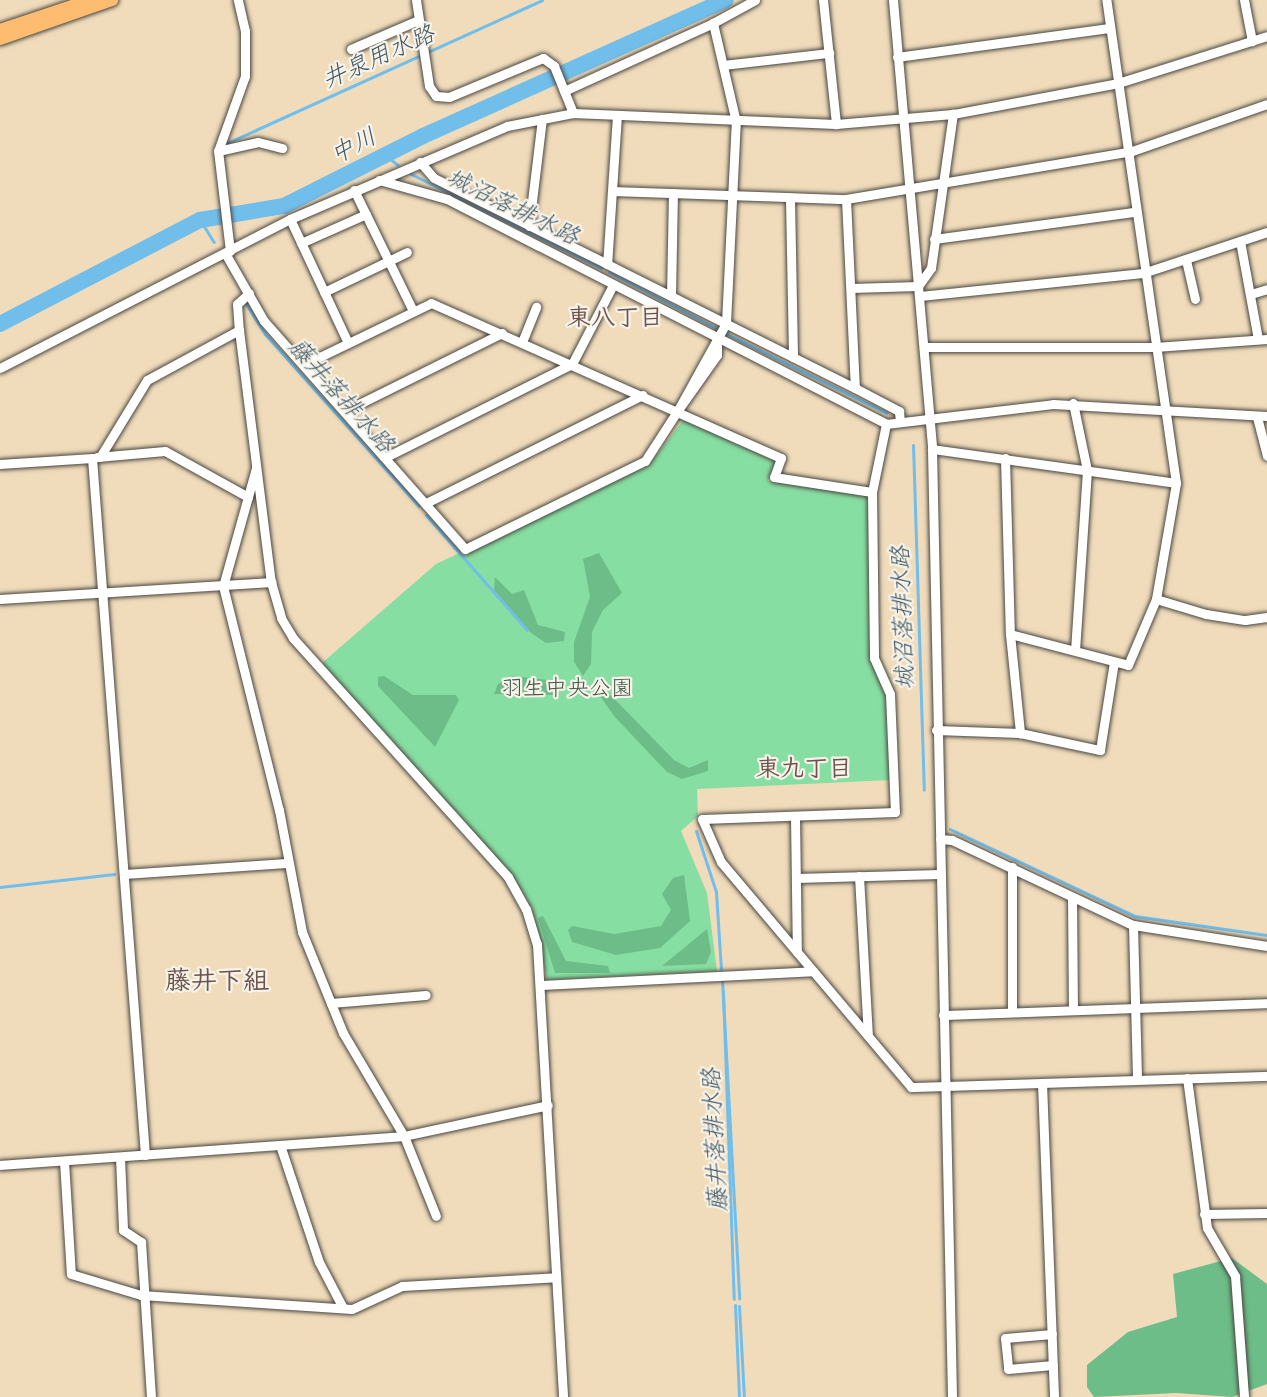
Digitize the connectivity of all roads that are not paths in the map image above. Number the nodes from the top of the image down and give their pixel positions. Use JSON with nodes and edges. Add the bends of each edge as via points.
{"nodes":[{"id":1,"x":90,"y":0,"type":"edge"},
{"id":2,"x":112,"y":0,"type":"edge"},
{"id":3,"x":238,"y":0,"type":"edge"},
{"id":4,"x":416,"y":0,"type":"edge"},
{"id":5,"x":755,"y":0,"type":"edge"},
{"id":6,"x":823,"y":0,"type":"edge"},
{"id":7,"x":892,"y":0,"type":"edge"},
{"id":8,"x":1106,"y":0,"type":"edge"},
{"id":9,"x":1244,"y":0,"type":"edge"},
{"id":10,"x":418,"y":20,"type":"junction"},
{"id":11,"x":713,"y":24,"type":"junction"},
{"id":12,"x":1110,"y":28,"type":"junction"},
{"id":13,"x":0,"y":30,"type":"edge"},
{"id":14,"x":1267,"y":36,"type":"edge"},
{"id":15,"x":0,"y":39,"type":"edge"},
{"id":16,"x":1252,"y":41,"type":"junction"},
{"id":17,"x":351,"y":49,"type":"dead end"},
{"id":18,"x":829,"y":53,"type":"junction"},
{"id":19,"x":897,"y":57,"type":"junction"},
{"id":20,"x":723,"y":65,"type":"junction"},
{"id":21,"x":1118,"y":83,"type":"junction"},
{"id":22,"x":563,"y":87,"type":"junction"},
{"id":23,"x":1267,"y":104,"type":"edge"},
{"id":24,"x":573,"y":113,"type":"junction"},
{"id":25,"x":953,"y":114,"type":"junction"},
{"id":26,"x":617,"y":115,"type":"junction"},
{"id":27,"x":542,"y":119,"type":"junction"},
{"id":28,"x":903,"y":119,"type":"junction"},
{"id":29,"x":736,"y":122,"type":"junction"},
{"id":30,"x":836,"y":124,"type":"junction"},
{"id":31,"x":282,"y":148,"type":"dead end"},
{"id":32,"x":218,"y":151,"type":"junction"},
{"id":33,"x":1127,"y":152,"type":"junction"},
{"id":34,"x":420,"y":162,"type":"junction"},
{"id":35,"x":943,"y":179,"type":"junction"},
{"id":36,"x":379,"y":180,"type":"junction"},
{"id":37,"x":908,"y":186,"type":"junction"},
{"id":38,"x":354,"y":190,"type":"junction"},
{"id":39,"x":612,"y":191,"type":"junction"},
{"id":40,"x":673,"y":193,"type":"junction"},
{"id":41,"x":733,"y":195,"type":"junction"},
{"id":42,"x":790,"y":199,"type":"junction"},
{"id":43,"x":846,"y":199,"type":"junction"},
{"id":44,"x":1135,"y":212,"type":"junction"},
{"id":45,"x":366,"y":214,"type":"junction"},
{"id":46,"x":290,"y":219,"type":"junction"},
{"id":47,"x":529,"y":226,"type":"junction"},
{"id":48,"x":1267,"y":232,"type":"edge"},
{"id":49,"x":934,"y":239,"type":"junction"},
{"id":50,"x":1240,"y":241,"type":"junction"},
{"id":51,"x":301,"y":243,"type":"junction"},
{"id":52,"x":228,"y":252,"type":"junction"},
{"id":53,"x":407,"y":252,"type":"dead end"},
{"id":54,"x":1186,"y":260,"type":"junction"},
{"id":55,"x":389,"y":261,"type":"junction"},
{"id":56,"x":608,"y":265,"type":"junction"},
{"id":57,"x":1143,"y":273,"type":"junction"},
{"id":58,"x":602,"y":279,"type":"junction"},
{"id":59,"x":613,"y":285,"type":"junction"},
{"id":60,"x":918,"y":286,"type":"junction"},
{"id":61,"x":851,"y":288,"type":"junction"},
{"id":62,"x":1267,"y":288,"type":"edge"},
{"id":63,"x":324,"y":292,"type":"junction"},
{"id":64,"x":249,"y":293,"type":"junction"},
{"id":65,"x":1251,"y":294,"type":"junction"},
{"id":66,"x":671,"y":296,"type":"junction"},
{"id":67,"x":920,"y":297,"type":"junction"},
{"id":68,"x":1195,"y":299,"type":"dead end"},
{"id":69,"x":536,"y":307,"type":"dead end"},
{"id":70,"x":413,"y":311,"type":"junction"},
{"id":71,"x":726,"y":323,"type":"junction"},
{"id":72,"x":239,"y":330,"type":"junction"},
{"id":73,"x":502,"y":333,"type":"junction"},
{"id":74,"x":1262,"y":339,"type":"edge"},
{"id":75,"x":522,"y":342,"type":"junction"},
{"id":76,"x":717,"y":342,"type":"junction"},
{"id":77,"x":348,"y":343,"type":"junction"},
{"id":78,"x":924,"y":347,"type":"junction"},
{"id":79,"x":1155,"y":347,"type":"junction"},
{"id":80,"x":793,"y":357,"type":"junction"},
{"id":81,"x":572,"y":364,"type":"junction"},
{"id":82,"x":303,"y":365,"type":"junction"},
{"id":83,"x":0,"y":368,"type":"edge"},
{"id":84,"x":855,"y":388,"type":"junction"},
{"id":85,"x":643,"y":395,"type":"junction"},
{"id":86,"x":1073,"y":403,"type":"junction"},
{"id":87,"x":347,"y":410,"type":"junction"},
{"id":88,"x":678,"y":411,"type":"junction"},
{"id":89,"x":1163,"y":411,"type":"junction"},
{"id":90,"x":1262,"y":416,"type":"edge"},
{"id":91,"x":931,"y":420,"type":"junction"},
{"id":92,"x":900,"y":422,"type":"junction"},
{"id":93,"x":886,"y":424,"type":"junction"},
{"id":94,"x":932,"y":449,"type":"junction"},
{"id":95,"x":1267,"y":456,"type":"edge"},
{"id":96,"x":96,"y":457,"type":"junction"},
{"id":97,"x":386,"y":457,"type":"junction"},
{"id":98,"x":1005,"y":458,"type":"junction"},
{"id":99,"x":0,"y":464,"type":"edge"},
{"id":100,"x":258,"y":464,"type":"junction"},
{"id":101,"x":1087,"y":470,"type":"junction"},
{"id":102,"x":1176,"y":483,"type":"junction"},
{"id":103,"x":872,"y":492,"type":"junction"},
{"id":104,"x":248,"y":497,"type":"junction"},
{"id":105,"x":426,"y":503,"type":"junction"},
{"id":106,"x":271,"y":582,"type":"junction"},
{"id":107,"x":223,"y":586,"type":"junction"},
{"id":108,"x":102,"y":594,"type":"junction"},
{"id":109,"x":0,"y":599,"type":"edge"},
{"id":110,"x":1156,"y":599,"type":"junction"},
{"id":111,"x":1267,"y":617,"type":"edge"},
{"id":112,"x":1010,"y":634,"type":"junction"},
{"id":113,"x":1075,"y":651,"type":"junction"},
{"id":114,"x":1114,"y":663,"type":"junction"},
{"id":115,"x":936,"y":730,"type":"junction"},
{"id":116,"x":1020,"y":733,"type":"junction"},
{"id":117,"x":795,"y":816,"type":"junction"},
{"id":118,"x":940,"y":839,"type":"junction"},
{"id":119,"x":286,"y":863,"type":"junction"},
{"id":120,"x":1012,"y":867,"type":"junction"},
{"id":121,"x":125,"y":874,"type":"junction"},
{"id":122,"x":940,"y":874,"type":"junction"},
{"id":123,"x":859,"y":876,"type":"junction"},
{"id":124,"x":796,"y":878,"type":"junction"},
{"id":125,"x":1072,"y":897,"type":"junction"},
{"id":126,"x":1133,"y":925,"type":"junction"},
{"id":127,"x":1267,"y":946,"type":"edge"},
{"id":128,"x":797,"y":952,"type":"junction"},
{"id":129,"x":813,"y":970,"type":"junction"},
{"id":130,"x":541,"y":985,"type":"junction"},
{"id":131,"x":426,"y":995,"type":"dead end"},
{"id":132,"x":331,"y":1003,"type":"junction"},
{"id":133,"x":1267,"y":1003,"type":"edge"},
{"id":134,"x":1135,"y":1008,"type":"junction"},
{"id":135,"x":1073,"y":1009,"type":"junction"},
{"id":136,"x":1012,"y":1012,"type":"junction"},
{"id":137,"x":943,"y":1015,"type":"junction"},
{"id":138,"x":868,"y":1036,"type":"junction"},
{"id":139,"x":1267,"y":1076,"type":"edge"},
{"id":140,"x":1187,"y":1078,"type":"junction"},
{"id":141,"x":1137,"y":1079,"type":"junction"},
{"id":142,"x":1042,"y":1083,"type":"junction"},
{"id":143,"x":945,"y":1087,"type":"junction"},
{"id":144,"x":548,"y":1105,"type":"junction"},
{"id":145,"x":404,"y":1136,"type":"junction"},
{"id":146,"x":280,"y":1145,"type":"junction"},
{"id":147,"x":145,"y":1155,"type":"junction"},
{"id":148,"x":120,"y":1157,"type":"junction"},
{"id":149,"x":64,"y":1161,"type":"junction"},
{"id":150,"x":0,"y":1165,"type":"edge"},
{"id":151,"x":1267,"y":1213,"type":"edge"},
{"id":152,"x":1204,"y":1214,"type":"junction"},
{"id":153,"x":436,"y":1216,"type":"dead end"},
{"id":154,"x":556,"y":1277,"type":"junction"},
{"id":155,"x":141,"y":1295,"type":"junction"},
{"id":156,"x":343,"y":1308,"type":"junction"},
{"id":157,"x":1052,"y":1334,"type":"junction"},
{"id":158,"x":1053,"y":1365,"type":"junction"},
{"id":159,"x":151,"y":1397,"type":"edge"},
{"id":160,"x":562,"y":1397,"type":"edge"},
{"id":161,"x":952,"y":1397,"type":"edge"},
{"id":162,"x":1054,"y":1397,"type":"edge"},
{"id":163,"x":1245,"y":1397,"type":"edge"}],
"edges":[{"from":1,"to":13,"type":"main road"},
{"from":2,"to":15,"type":"main road"},
{"from":3,"to":32,"type":"street","via":[[245,32],[245,76]]},
{"from":4,"to":10,"type":"street"},
{"from":5,"to":11,"type":"street"},
{"from":6,"to":18,"type":"street"},
{"from":7,"to":19,"type":"street"},
{"from":8,"to":12,"type":"street"},
{"from":9,"to":16,"type":"street"},
{"from":10,"to":17,"type":"street"},
{"from":10,"to":22,"type":"street","via":[[429,86],[443,98],[538,58],[554,66]]},
{"from":11,"to":20,"type":"street"},
{"from":11,"to":22,"type":"street"},
{"from":12,"to":19,"type":"street"},
{"from":12,"to":21,"type":"street"},
{"from":14,"to":16,"type":"street"},
{"from":16,"to":21,"type":"street"},
{"from":18,"to":20,"type":"street"},
{"from":18,"to":30,"type":"street"},
{"from":19,"to":28,"type":"street"},
{"from":20,"to":29,"type":"street"},
{"from":21,"to":25,"type":"street"},
{"from":21,"to":33,"type":"street"},
{"from":22,"to":24,"type":"street"},
{"from":23,"to":33,"type":"street"},
{"from":24,"to":26,"type":"street"},
{"from":24,"to":27,"type":"street"},
{"from":25,"to":28,"type":"street"},
{"from":25,"to":35,"type":"street"},
{"from":26,"to":29,"type":"street"},
{"from":26,"to":39,"type":"street"},
{"from":27,"to":34,"type":"street","via":[[507,126]]},
{"from":27,"to":47,"type":"street"},
{"from":28,"to":30,"type":"street"},
{"from":28,"to":37,"type":"street"},
{"from":29,"to":30,"type":"street"},
{"from":29,"to":41,"type":"street"},
{"from":31,"to":32,"type":"street","via":[[258,142]]},
{"from":32,"to":52,"type":"street"},
{"from":33,"to":35,"type":"street"},
{"from":33,"to":44,"type":"street"},
{"from":34,"to":36,"type":"street"},
{"from":34,"to":47,"type":"street","via":[[434,178]]},
{"from":35,"to":37,"type":"street"},
{"from":35,"to":49,"type":"street"},
{"from":36,"to":38,"type":"street"},
{"from":36,"to":58,"type":"street","via":[[447,200]]},
{"from":37,"to":43,"type":"street"},
{"from":37,"to":60,"type":"street"},
{"from":38,"to":45,"type":"street"},
{"from":38,"to":46,"type":"street"},
{"from":39,"to":40,"type":"street"},
{"from":39,"to":56,"type":"street"},
{"from":40,"to":41,"type":"street"},
{"from":40,"to":66,"type":"street"},
{"from":41,"to":42,"type":"street"},
{"from":41,"to":71,"type":"street"},
{"from":42,"to":43,"type":"street"},
{"from":42,"to":80,"type":"street"},
{"from":43,"to":61,"type":"street"},
{"from":44,"to":49,"type":"street"},
{"from":44,"to":57,"type":"street"},
{"from":45,"to":51,"type":"street"},
{"from":45,"to":55,"type":"street"},
{"from":46,"to":51,"type":"street"},
{"from":46,"to":52,"type":"street"},
{"from":47,"to":56,"type":"street"},
{"from":48,"to":50,"type":"street"},
{"from":49,"to":60,"type":"street","via":[[931,268]]},
{"from":50,"to":54,"type":"street"},
{"from":50,"to":65,"type":"street"},
{"from":51,"to":63,"type":"street"},
{"from":52,"to":64,"type":"street"},
{"from":52,"to":83,"type":"street"},
{"from":53,"to":55,"type":"street"},
{"from":54,"to":57,"type":"street"},
{"from":54,"to":68,"type":"street"},
{"from":55,"to":63,"type":"street"},
{"from":55,"to":70,"type":"street"},
{"from":56,"to":58,"type":"street"},
{"from":56,"to":66,"type":"street"},
{"from":57,"to":67,"type":"street"},
{"from":57,"to":79,"type":"street"},
{"from":58,"to":59,"type":"street"},
{"from":59,"to":76,"type":"street"},
{"from":59,"to":81,"type":"street"},
{"from":60,"to":61,"type":"street"},
{"from":60,"to":67,"type":"street"},
{"from":61,"to":84,"type":"street"},
{"from":62,"to":65,"type":"street"},
{"from":63,"to":77,"type":"street"},
{"from":64,"to":72,"type":"street","via":[[237,304]]},
{"from":64,"to":82,"type":"street","via":[[264,321]]},
{"from":65,"to":74,"type":"street"},
{"from":66,"to":71,"type":"street"},
{"from":67,"to":78,"type":"street"},
{"from":69,"to":75,"type":"street"},
{"from":70,"to":73,"type":"street","via":[[431,303]]},
{"from":70,"to":77,"type":"street"},
{"from":71,"to":76,"type":"street"},
{"from":71,"to":80,"type":"street"},
{"from":72,"to":96,"type":"street","via":[[147,380]]},
{"from":72,"to":100,"type":"street"},
{"from":73,"to":75,"type":"street"},
{"from":73,"to":87,"type":"street"},
{"from":74,"to":79,"type":"street"},
{"from":75,"to":81,"type":"street"},
{"from":76,"to":88,"type":"street","via":[[717,355]]},
{"from":76,"to":93,"type":"street"},
{"from":77,"to":82,"type":"street"},
{"from":78,"to":79,"type":"street"},
{"from":78,"to":91,"type":"street"},
{"from":79,"to":89,"type":"street"},
{"from":80,"to":84,"type":"street"},
{"from":81,"to":85,"type":"street"},
{"from":81,"to":97,"type":"street"},
{"from":82,"to":87,"type":"street"},
{"from":84,"to":92,"type":"street","via":[[899,411]]},
{"from":85,"to":88,"type":"street"},
{"from":85,"to":105,"type":"street"},
{"from":86,"to":89,"type":"street"},
{"from":86,"to":91,"type":"street"},
{"from":86,"to":101,"type":"street"},
{"from":87,"to":97,"type":"street"},
{"from":88,"to":103,"type":"street","via":[[781,458],[774,477]]},
{"from":88,"to":105,"type":"street","via":[[645,461],[465,549]]},
{"from":89,"to":90,"type":"street"},
{"from":89,"to":102,"type":"street"},
{"from":90,"to":95,"type":"street"},
{"from":91,"to":92,"type":"street"},
{"from":91,"to":94,"type":"street"},
{"from":92,"to":93,"type":"street"},
{"from":93,"to":103,"type":"street"},
{"from":94,"to":98,"type":"street"},
{"from":94,"to":115,"type":"street"},
{"from":96,"to":99,"type":"street"},
{"from":96,"to":104,"type":"street","via":[[165,451]]},
{"from":96,"to":108,"type":"street"},
{"from":97,"to":105,"type":"street"},
{"from":98,"to":101,"type":"street"},
{"from":98,"to":112,"type":"street"},
{"from":100,"to":104,"type":"street"},
{"from":100,"to":106,"type":"street"},
{"from":101,"to":102,"type":"street"},
{"from":101,"to":113,"type":"street"},
{"from":102,"to":110,"type":"street"},
{"from":103,"to":117,"type":"street","via":[[874,658],[890,694],[895,812]]},
{"from":104,"to":107,"type":"street"},
{"from":106,"to":107,"type":"street"},
{"from":106,"to":130,"type":"street","via":[[293,638],[508,877],[526,909]]},
{"from":107,"to":108,"type":"street"},
{"from":107,"to":119,"type":"street","via":[[279,810]]},
{"from":108,"to":109,"type":"street"},
{"from":108,"to":121,"type":"street"},
{"from":110,"to":111,"type":"street","via":[[1206,614],[1245,620]]},
{"from":110,"to":114,"type":"street","via":[[1128,665]]},
{"from":112,"to":113,"type":"street"},
{"from":112,"to":116,"type":"street"},
{"from":113,"to":114,"type":"street"},
{"from":114,"to":116,"type":"street","via":[[1100,750]]},
{"from":115,"to":116,"type":"street"},
{"from":115,"to":118,"type":"street"},
{"from":117,"to":124,"type":"street"},
{"from":117,"to":128,"type":"street","via":[[702,819],[721,862]]},
{"from":118,"to":120,"type":"street"},
{"from":118,"to":122,"type":"street"},
{"from":119,"to":121,"type":"street"},
{"from":119,"to":132,"type":"street","via":[[302,933]]},
{"from":120,"to":125,"type":"street"},
{"from":120,"to":136,"type":"street"},
{"from":121,"to":147,"type":"street"},
{"from":122,"to":123,"type":"street"},
{"from":122,"to":137,"type":"street"},
{"from":123,"to":124,"type":"street"},
{"from":123,"to":138,"type":"street"},
{"from":124,"to":128,"type":"street"},
{"from":125,"to":126,"type":"street"},
{"from":125,"to":135,"type":"street"},
{"from":126,"to":127,"type":"street"},
{"from":126,"to":134,"type":"street"},
{"from":128,"to":129,"type":"street"},
{"from":129,"to":130,"type":"street"},
{"from":129,"to":138,"type":"street"},
{"from":130,"to":144,"type":"street"},
{"from":131,"to":132,"type":"street"},
{"from":132,"to":145,"type":"street"},
{"from":133,"to":134,"type":"street"},
{"from":134,"to":135,"type":"street"},
{"from":134,"to":141,"type":"street"},
{"from":135,"to":136,"type":"street"},
{"from":136,"to":137,"type":"street"},
{"from":137,"to":143,"type":"street"},
{"from":138,"to":143,"type":"street","via":[[911,1087]]},
{"from":139,"to":140,"type":"street"},
{"from":140,"to":141,"type":"street"},
{"from":140,"to":152,"type":"street"},
{"from":141,"to":142,"type":"street"},
{"from":142,"to":143,"type":"street"},
{"from":142,"to":157,"type":"street"},
{"from":143,"to":161,"type":"street"},
{"from":144,"to":145,"type":"street"},
{"from":144,"to":154,"type":"street"},
{"from":145,"to":146,"type":"street"},
{"from":145,"to":153,"type":"street"},
{"from":146,"to":147,"type":"street"},
{"from":146,"to":156,"type":"street","via":[[319,1262]]},
{"from":147,"to":148,"type":"street"},
{"from":148,"to":149,"type":"street"},
{"from":148,"to":155,"type":"street","via":[[123,1230],[141,1242]]},
{"from":149,"to":150,"type":"street"},
{"from":149,"to":155,"type":"street","via":[[71,1274]]},
{"from":151,"to":152,"type":"street"},
{"from":152,"to":163,"type":"street","via":[[1235,1275]]},
{"from":154,"to":156,"type":"street","via":[[402,1286]]},
{"from":154,"to":160,"type":"street"},
{"from":155,"to":156,"type":"street"},
{"from":155,"to":159,"type":"street"},
{"from":157,"to":158,"type":"street"},
{"from":157,"to":158,"type":"street","via":[[1005,1338],[1008,1369]]},
{"from":158,"to":162,"type":"street"}]}
